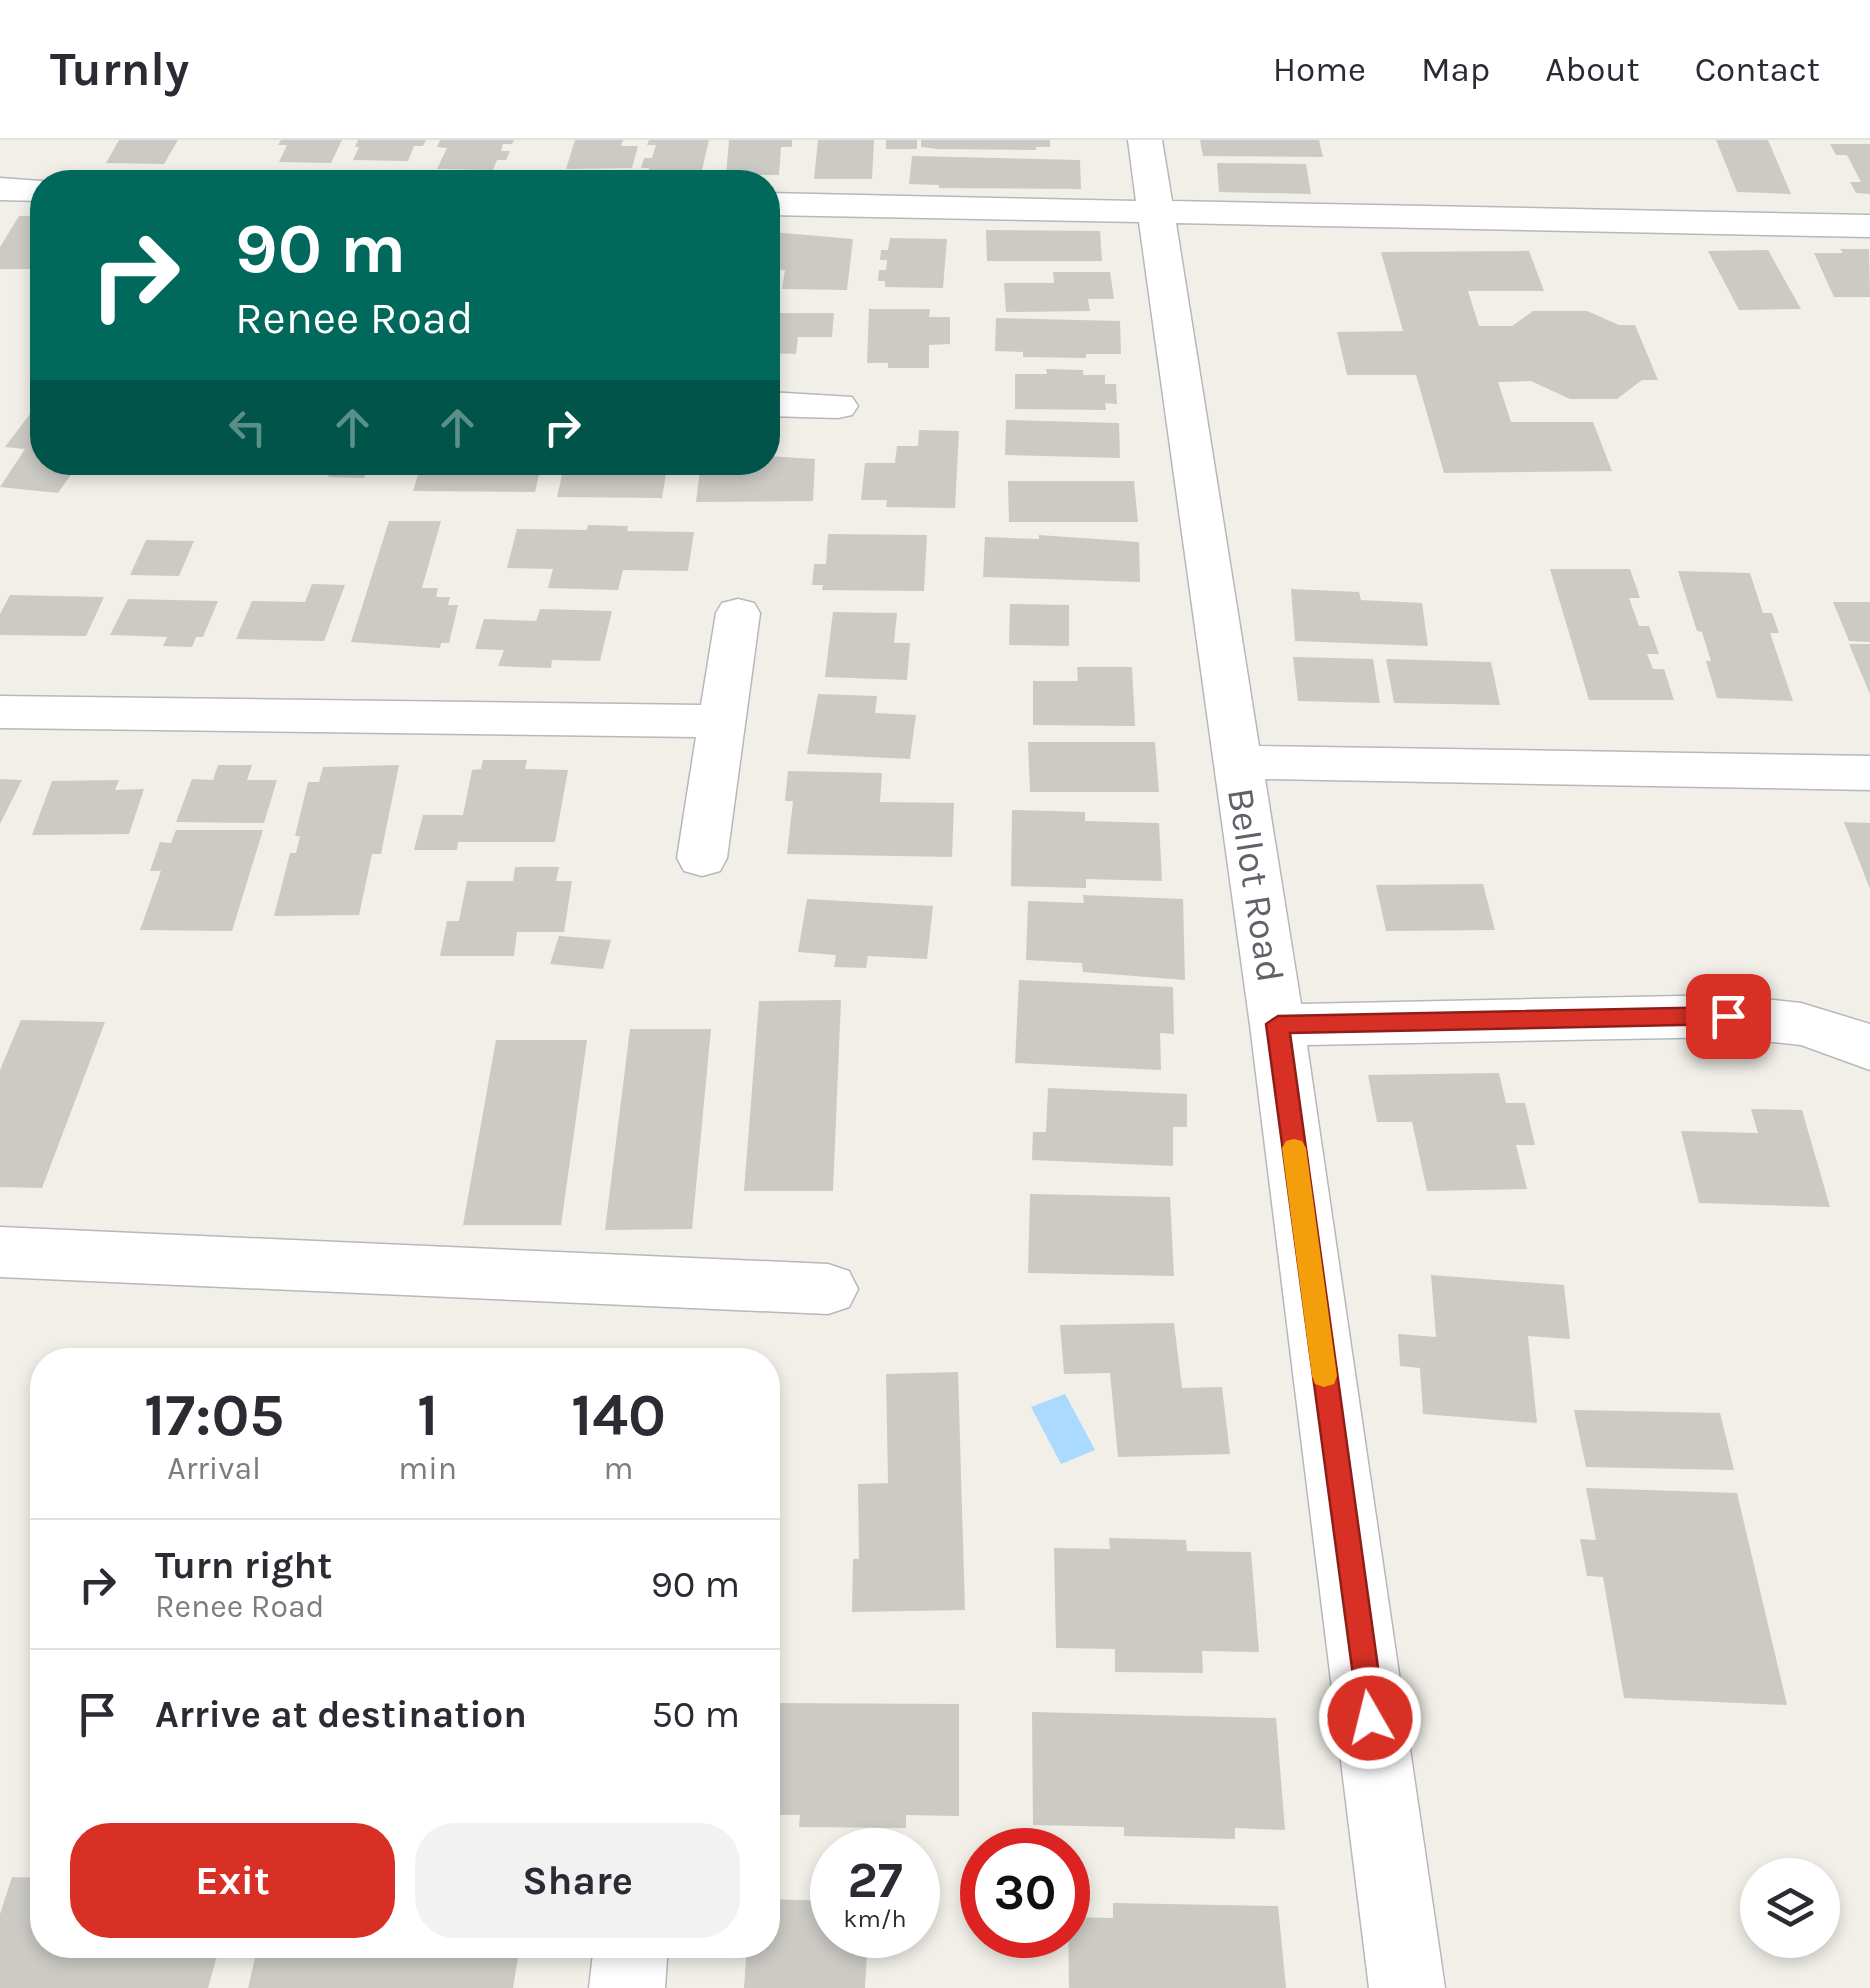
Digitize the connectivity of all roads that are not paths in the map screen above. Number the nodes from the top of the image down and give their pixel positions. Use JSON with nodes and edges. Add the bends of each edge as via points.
{"nodes":[{"id":1,"x":1145,"y":140,"type":"edge"},
{"id":2,"x":0,"y":190,"type":"edge"},
{"id":3,"x":30,"y":190,"type":"edge"},
{"id":4,"x":780,"y":204,"type":"edge"},
{"id":5,"x":1154,"y":211,"type":"junction"},
{"id":6,"x":1870,"y":226,"type":"edge"},
{"id":7,"x":780,"y":404,"type":"edge"},
{"id":8,"x":838,"y":406,"type":"dead end"},
{"id":9,"x":738,"y":612,"type":"dead end"},
{"id":10,"x":0,"y":712,"type":"edge"},
{"id":11,"x":722,"y":722,"type":"junction"},
{"id":12,"x":1237,"y":762,"type":"junction"},
{"id":13,"x":1870,"y":773,"type":"edge"},
{"id":14,"x":702,"y":858,"type":"dead end"},
{"id":15,"x":1278,"y":1024,"type":"junction"},
{"id":16,"x":1870,"y":1049,"type":"edge"},
{"id":17,"x":0,"y":1252,"type":"edge"},
{"id":18,"x":828,"y":1289,"type":"dead end"},
{"id":19,"x":630,"y":1958,"type":"edge"},
{"id":20,"x":627,"y":1988,"type":"edge"},
{"id":21,"x":1407,"y":1988,"type":"edge"}],
"edges":[{"from":1,"to":5,"type":"street","name":"Bellot Road"},
{"from":2,"to":3,"type":"street"},
{"from":4,"to":5,"type":"street"},
{"from":5,"to":6,"type":"street"},
{"from":5,"to":12,"type":"street","name":"Bellot Road"},
{"from":7,"to":8,"type":"street"},
{"from":9,"to":11,"type":"street"},
{"from":10,"to":11,"type":"street"},
{"from":11,"to":14,"type":"street"},
{"from":12,"to":13,"type":"street"},
{"from":12,"to":15,"type":"street","name":"Bellot Road"},
{"from":15,"to":16,"type":"street","via":[[1746,1016],[1820,1028]]},
{"from":15,"to":21,"type":"street","name":"Bellot Road"},
{"from":17,"to":18,"type":"street"},
{"from":19,"to":20,"type":"street"}]}
